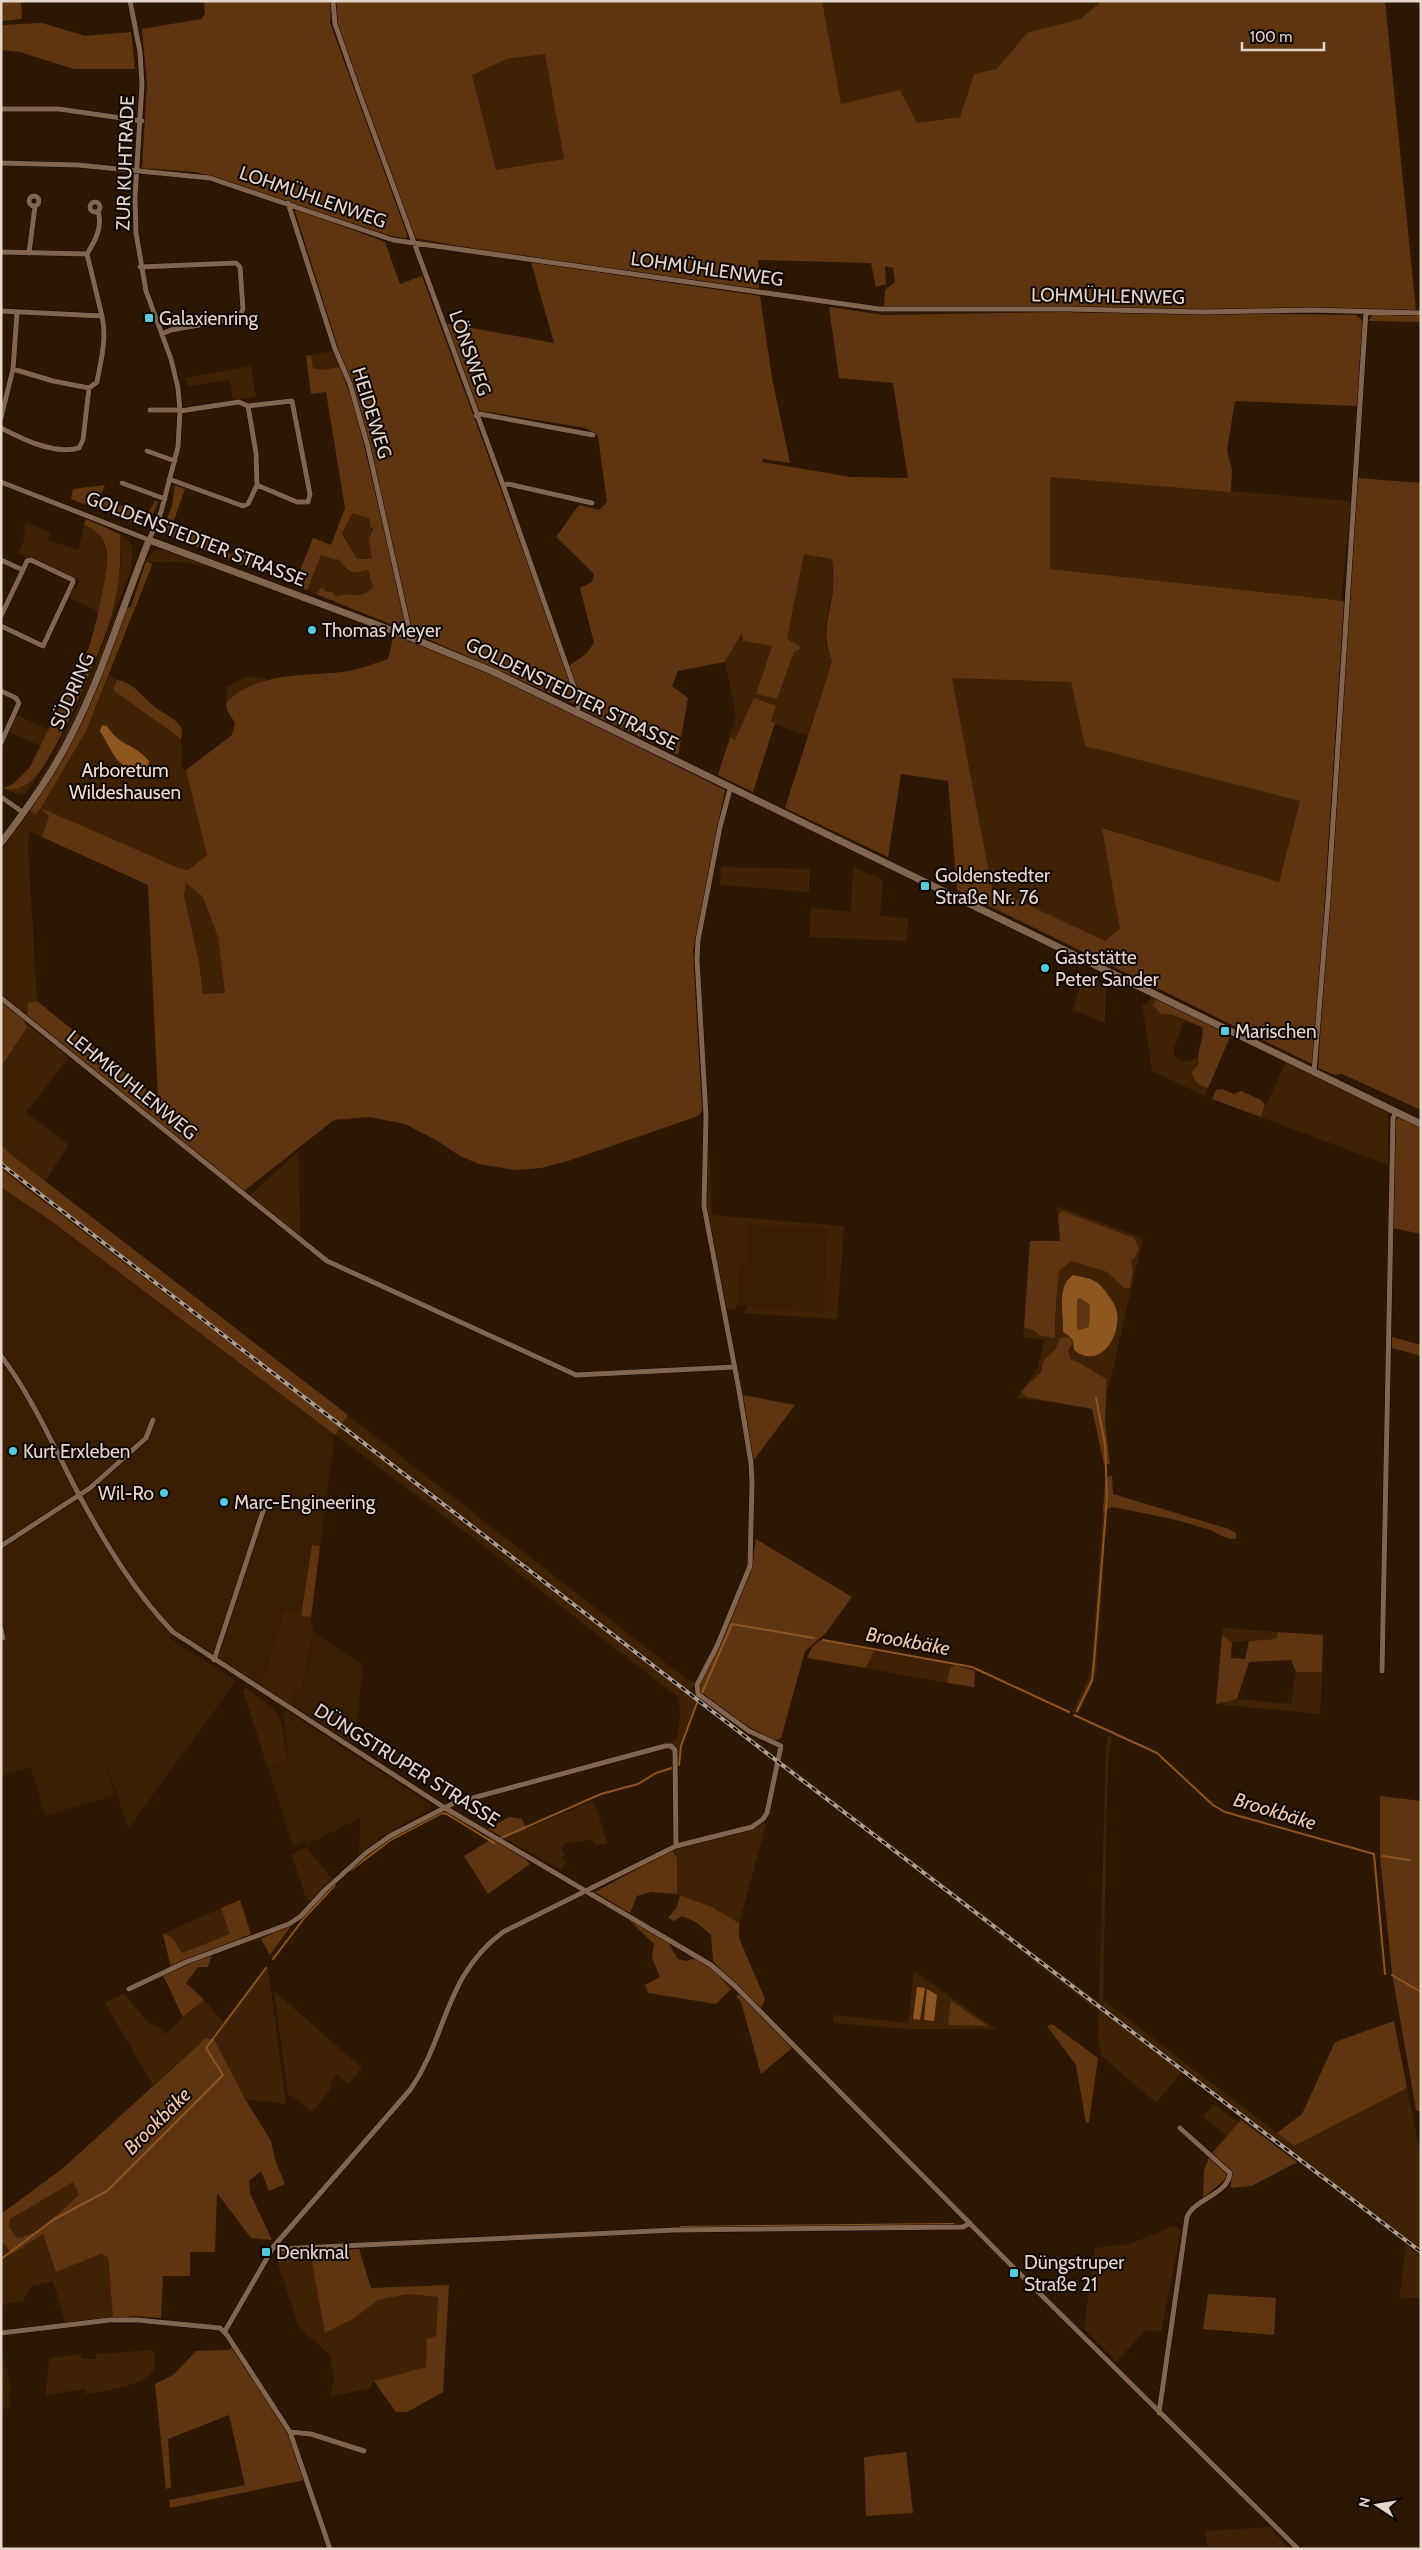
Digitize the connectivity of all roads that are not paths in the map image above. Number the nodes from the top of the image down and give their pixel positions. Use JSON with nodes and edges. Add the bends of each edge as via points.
{"nodes":[{"id":1,"x":130,"y":1,"type":"edge"},
{"id":2,"x":333,"y":1,"type":"edge"},
{"id":3,"x":1,"y":110,"type":"edge"},
{"id":4,"x":142,"y":121,"type":"junction"},
{"id":5,"x":1,"y":163,"type":"edge"},
{"id":6,"x":138,"y":172,"type":"junction"},
{"id":7,"x":288,"y":203,"type":"junction"},
{"id":8,"x":35,"y":206,"type":"dead end"},
{"id":9,"x":98,"y":211,"type":"dead end"},
{"id":10,"x":413,"y":241,"type":"junction"},
{"id":11,"x":1,"y":252,"type":"edge"},
{"id":12,"x":29,"y":253,"type":"junction"},
{"id":13,"x":86,"y":254,"type":"junction"},
{"id":14,"x":140,"y":267,"type":"junction"},
{"id":15,"x":1,"y":311,"type":"edge"},
{"id":16,"x":1366,"y":311,"type":"junction"},
{"id":17,"x":18,"y":313,"type":"junction"},
{"id":18,"x":1421,"y":313,"type":"edge"},
{"id":19,"x":102,"y":316,"type":"junction"},
{"id":20,"x":162,"y":334,"type":"junction"},
{"id":21,"x":13,"y":369,"type":"junction"},
{"id":22,"x":89,"y":388,"type":"junction"},
{"id":23,"x":248,"y":406,"type":"junction"},
{"id":24,"x":150,"y":410,"type":"dead end"},
{"id":25,"x":180,"y":410,"type":"junction"},
{"id":26,"x":476,"y":416,"type":"junction"},
{"id":27,"x":1,"y":418,"type":"edge"},
{"id":28,"x":1,"y":428,"type":"edge"},
{"id":29,"x":593,"y":435,"type":"dead end"},
{"id":30,"x":147,"y":451,"type":"dead end"},
{"id":31,"x":175,"y":461,"type":"junction"},
{"id":32,"x":169,"y":479,"type":"junction"},
{"id":33,"x":1,"y":482,"type":"edge"},
{"id":34,"x":122,"y":483,"type":"dead end"},
{"id":35,"x":257,"y":485,"type":"junction"},
{"id":36,"x":503,"y":485,"type":"junction"},
{"id":37,"x":165,"y":499,"type":"junction"},
{"id":38,"x":592,"y":503,"type":"dead end"},
{"id":39,"x":149,"y":540,"type":"junction"},
{"id":40,"x":1,"y":560,"type":"edge"},
{"id":41,"x":24,"y":570,"type":"junction"},
{"id":42,"x":1,"y":616,"type":"edge"},
{"id":43,"x":1,"y":626,"type":"edge"},
{"id":44,"x":407,"y":636,"type":"junction"},
{"id":45,"x":1,"y":691,"type":"edge"},
{"id":46,"x":577,"y":714,"type":"junction"},
{"id":47,"x":1,"y":743,"type":"edge"},
{"id":48,"x":730,"y":789,"type":"junction"},
{"id":49,"x":1,"y":797,"type":"edge"},
{"id":50,"x":24,"y":812,"type":"junction"},
{"id":51,"x":1,"y":843,"type":"edge"},
{"id":52,"x":1,"y":998,"type":"edge"},
{"id":53,"x":1314,"y":1072,"type":"junction"},
{"id":54,"x":1396,"y":1112,"type":"junction"},
{"id":55,"x":1421,"y":1124,"type":"edge"},
{"id":56,"x":1,"y":1356,"type":"edge"},
{"id":57,"x":735,"y":1367,"type":"junction"},
{"id":58,"x":153,"y":1420,"type":"dead end"},
{"id":59,"x":79,"y":1495,"type":"junction"},
{"id":60,"x":266,"y":1502,"type":"dead end"},
{"id":61,"x":1,"y":1546,"type":"edge"},
{"id":62,"x":1,"y":1629,"type":"edge"},
{"id":63,"x":3,"y":1638,"type":"dead end"},
{"id":64,"x":214,"y":1660,"type":"junction"},
{"id":65,"x":1382,"y":1671,"type":"dead end"},
{"id":66,"x":445,"y":1808,"type":"junction"},
{"id":67,"x":676,"y":1846,"type":"junction"},
{"id":68,"x":587,"y":1891,"type":"junction"},
{"id":69,"x":129,"y":1989,"type":"dead end"},
{"id":70,"x":1180,"y":2128,"type":"dead end"},
{"id":71,"x":970,"y":2223,"type":"junction"},
{"id":72,"x":274,"y":2246,"type":"junction"},
{"id":73,"x":225,"y":2331,"type":"junction"},
{"id":74,"x":1,"y":2333,"type":"edge"},
{"id":75,"x":1159,"y":2413,"type":"junction"},
{"id":76,"x":290,"y":2432,"type":"junction"},
{"id":77,"x":364,"y":2451,"type":"dead end"},
{"id":78,"x":330,"y":2549,"type":"edge"},
{"id":79,"x":1298,"y":2549,"type":"edge"}],
"edges":[{"from":1,"to":4,"type":"street","name":"ZUR KUHTRADE","via":[[142,67]]},
{"from":2,"to":10,"type":"street","name":"LÖNSWEG","via":[[335,24]]},
{"from":3,"to":4,"type":"street","via":[[59,109]]},
{"from":4,"to":6,"type":"street","name":"ZUR KUHTRADE"},
{"from":5,"to":6,"type":"street","name":"LOHMÜHLENWEG","via":[[78,165]]},
{"from":6,"to":7,"type":"street","name":"LOHMÜHLENWEG","via":[[210,178]]},
{"from":6,"to":14,"type":"street","name":"ZUR KUHTRADE","via":[[135,227]]},
{"from":7,"to":10,"type":"street","name":"LOHMÜHLENWEG","via":[[393,240]]},
{"from":7,"to":44,"type":"street","name":"HEIDEWEG","via":[[334,347],[350,384],[368,447],[409,629]]},
{"from":8,"to":12,"type":"street"},
{"from":9,"to":13,"type":"street","via":[[97,239]]},
{"from":10,"to":16,"type":"street","name":"LOHMÜHLENWEG","via":[[879,310]]},
{"from":10,"to":26,"type":"street","name":"LÖNSWEG"},
{"from":11,"to":12,"type":"street"},
{"from":12,"to":13,"type":"street"},
{"from":13,"to":19,"type":"street"},
{"from":14,"to":20,"type":"street","name":"ZUR KUHTRADE","via":[[154,318]]},
{"from":14,"to":20,"type":"street","via":[[221,264],[240,267],[243,309],[239,318]]},
{"from":15,"to":17,"type":"street"},
{"from":16,"to":18,"type":"street","name":"LOHMÜHLENWEG"},
{"from":16,"to":53,"type":"street"},
{"from":17,"to":19,"type":"street"},
{"from":17,"to":21,"type":"street"},
{"from":19,"to":22,"type":"street","via":[[104,326],[97,382]]},
{"from":20,"to":25,"type":"street","name":"ZUR KUHTRADE","via":[[178,388]]},
{"from":21,"to":22,"type":"street"},
{"from":21,"to":27,"type":"street"},
{"from":22,"to":28,"type":"street","via":[[83,440],[79,448],[48,447],[19,438]]},
{"from":23,"to":25,"type":"street","via":[[239,402]]},
{"from":23,"to":35,"type":"street","via":[[256,454]]},
{"from":23,"to":35,"type":"street","via":[[289,400],[294,404],[310,494],[308,502],[297,502]]},
{"from":24,"to":25,"type":"street"},
{"from":25,"to":31,"type":"street","name":"ZUR KUHTRADE"},
{"from":26,"to":29,"type":"street","via":[[480,414]]},
{"from":26,"to":36,"type":"street","name":"LÖNSWEG"},
{"from":30,"to":31,"type":"street"},
{"from":31,"to":32,"type":"street","name":"ZUR KUHTRADE"},
{"from":32,"to":35,"type":"street","via":[[243,506],[248,504]]},
{"from":32,"to":37,"type":"street","name":"ZUR KUHTRADE"},
{"from":33,"to":39,"type":"street","name":"GOLDENSTEDTER STRASSE"},
{"from":34,"to":37,"type":"street"},
{"from":36,"to":38,"type":"street"},
{"from":36,"to":46,"type":"street","name":"LÖNSWEG","via":[[579,701]]},
{"from":37,"to":39,"type":"street","name":"ZUR KUHTRADE"},
{"from":39,"to":44,"type":"main road","name":"GOLDENSTEDTER STRASSE"},
{"from":39,"to":50,"type":"main road","name":"SÜDRING","via":[[85,704],[56,764]]},
{"from":40,"to":41,"type":"street"},
{"from":41,"to":42,"type":"street"},
{"from":41,"to":43,"type":"street","via":[[27,561],[31,560],[73,582],[44,646]]},
{"from":44,"to":46,"type":"main road","name":"GOLDENSTEDTER STRASSE","via":[[492,671]]},
{"from":45,"to":47,"type":"street","via":[[19,703]]},
{"from":46,"to":48,"type":"main road","name":"GOLDENSTEDTER STRASSE"},
{"from":48,"to":53,"type":"main road","name":"GOLDENSTEDTER STRASSE"},
{"from":48,"to":57,"type":"street","via":[[699,933],[697,959],[706,1116],[704,1206]]},
{"from":49,"to":50,"type":"street"},
{"from":50,"to":51,"type":"main road","name":"SÜDRING"},
{"from":52,"to":57,"type":"street","name":"LEHMKUHLENWEG","via":[[327,1261],[568,1372],[584,1376]]},
{"from":53,"to":54,"type":"main road","name":"GOLDENSTEDTER STRASSE"},
{"from":54,"to":55,"type":"main road","name":"GOLDENSTEDTER STRASSE"},
{"from":54,"to":65,"type":"street","via":[[1393,1118]]},
{"from":56,"to":59,"type":"street","name":"DÜNGSTRUPER STRASSE","via":[[24,1389]]},
{"from":57,"to":67,"type":"street","via":[[751,1463],[750,1566],[717,1646],[696,1686],[698,1694],[749,1731],[780,1746],[767,1813],[763,1819],[752,1826]]},
{"from":58,"to":59,"type":"street","via":[[146,1438]]},
{"from":59,"to":61,"type":"street"},
{"from":59,"to":64,"type":"street","name":"DÜNGSTRUPER STRASSE","via":[[106,1543],[161,1620]]},
{"from":60,"to":64,"type":"street"},
{"from":62,"to":63,"type":"street"},
{"from":64,"to":66,"type":"street","name":"DÜNGSTRUPER STRASSE"},
{"from":66,"to":67,"type":"street","via":[[517,1785],[671,1746],[676,1756]]},
{"from":66,"to":68,"type":"street","name":"DÜNGSTRUPER STRASSE"},
{"from":66,"to":69,"type":"street","via":[[390,1836],[366,1853],[301,1916],[288,1924],[186,1962]]},
{"from":67,"to":68,"type":"street"},
{"from":68,"to":71,"type":"street","name":"DÜNGSTRUPER STRASSE","via":[[711,1965]]},
{"from":68,"to":72,"type":"street","via":[[503,1932],[473,1960],[456,1986],[424,2070]]},
{"from":70,"to":75,"type":"street","via":[[1230,2173],[1225,2186],[1190,2209],[1187,2218]]},
{"from":71,"to":72,"type":"street","via":[[964,2227],[675,2230],[278,2249]]},
{"from":71,"to":75,"type":"street","name":"DÜNGSTRUPER STRASSE"},
{"from":72,"to":73,"type":"street"},
{"from":73,"to":74,"type":"street","via":[[215,2326],[110,2320]]},
{"from":73,"to":76,"type":"street"},
{"from":75,"to":79,"type":"street","name":"DÜNGSTRUPER STRASSE"},
{"from":76,"to":77,"type":"street","via":[[311,2434]]},
{"from":76,"to":78,"type":"street"}]}
